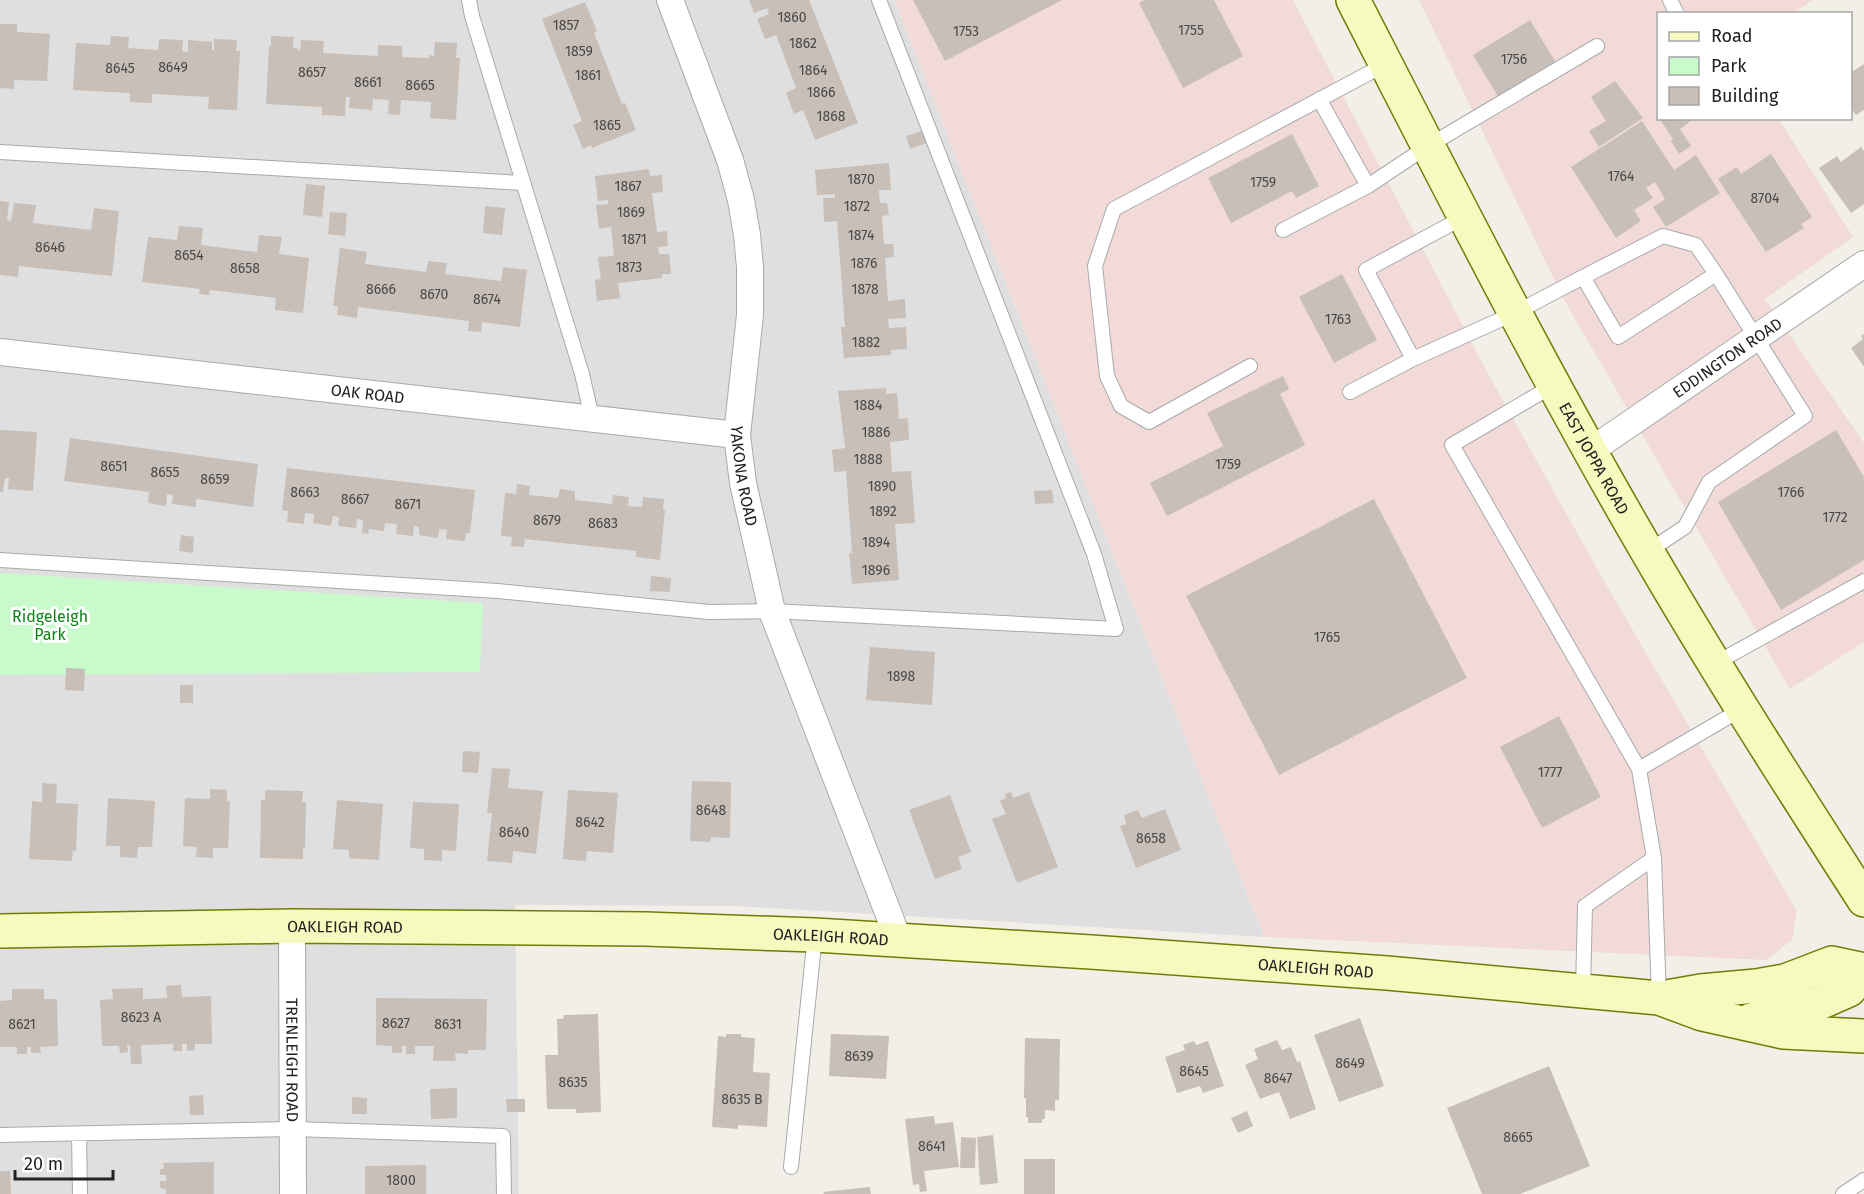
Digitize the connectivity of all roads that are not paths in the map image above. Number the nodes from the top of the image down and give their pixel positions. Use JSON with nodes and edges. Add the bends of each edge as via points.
{"nodes":[{"id":1,"x":469,"y":0,"type":"edge"},
{"id":2,"x":670,"y":0,"type":"edge"},
{"id":3,"x":879,"y":0,"type":"edge"},
{"id":4,"x":1353,"y":0,"type":"edge"},
{"id":5,"x":1597,"y":46,"type":"dead end"},
{"id":6,"x":1386,"y":64,"type":"junction"},
{"id":7,"x":1319,"y":99,"type":"junction"},
{"id":8,"x":1428,"y":146,"type":"junction"},
{"id":9,"x":0,"y":152,"type":"edge"},
{"id":10,"x":522,"y":183,"type":"junction"},
{"id":11,"x":1368,"y":186,"type":"junction"},
{"id":12,"x":1464,"y":217,"type":"junction"},
{"id":13,"x":1283,"y":230,"type":"dead end"},
{"id":14,"x":1864,"y":264,"type":"edge"},
{"id":15,"x":1716,"y":274,"type":"junction"},
{"id":16,"x":1583,"y":277,"type":"junction"},
{"id":17,"x":1515,"y":313,"type":"junction"},
{"id":18,"x":1756,"y":338,"type":"junction"},
{"id":19,"x":0,"y":352,"type":"edge"},
{"id":20,"x":1413,"y":359,"type":"junction"},
{"id":21,"x":1250,"y":366,"type":"dead end"},
{"id":22,"x":1554,"y":385,"type":"junction"},
{"id":23,"x":1350,"y":392,"type":"dead end"},
{"id":24,"x":592,"y":418,"type":"junction"},
{"id":25,"x":737,"y":435,"type":"junction"},
{"id":26,"x":1590,"y":451,"type":"junction"},
{"id":27,"x":1647,"y":552,"type":"junction"},
{"id":28,"x":0,"y":560,"type":"edge"},
{"id":29,"x":1864,"y":581,"type":"edge"},
{"id":30,"x":772,"y":611,"type":"junction"},
{"id":31,"x":1714,"y":664,"type":"junction"},
{"id":32,"x":1742,"y":709,"type":"junction"},
{"id":33,"x":1639,"y":769,"type":"junction"},
{"id":34,"x":1654,"y":858,"type":"junction"},
{"id":35,"x":1864,"y":900,"type":"edge"},
{"id":36,"x":292,"y":926,"type":"junction"},
{"id":37,"x":0,"y":931,"type":"edge"},
{"id":38,"x":815,"y":935,"type":"junction"},
{"id":39,"x":899,"y":940,"type":"junction"},
{"id":40,"x":1864,"y":971,"type":"edge"},
{"id":41,"x":1583,"y":991,"type":"junction"},
{"id":42,"x":1659,"y":998,"type":"junction"},
{"id":43,"x":1740,"y":1022,"type":"junction"},
{"id":44,"x":1864,"y":1036,"type":"edge"},
{"id":45,"x":293,"y":1129,"type":"junction"},
{"id":46,"x":79,"y":1134,"type":"junction"},
{"id":47,"x":0,"y":1135,"type":"edge"},
{"id":48,"x":791,"y":1167,"type":"dead end"},
{"id":49,"x":1864,"y":1180,"type":"edge"},
{"id":50,"x":80,"y":1194,"type":"edge"},
{"id":51,"x":293,"y":1194,"type":"edge"},
{"id":52,"x":504,"y":1194,"type":"edge"},
{"id":53,"x":1843,"y":1194,"type":"edge"}],
"edges":[{"from":1,"to":10,"type":"lane"},
{"from":2,"to":25,"type":"street","name":"YAKONA ROAD","via":[[730,160],[747,235],[750,315]]},
{"from":3,"to":30,"type":"lane","via":[[1094,554],[1116,629]]},
{"from":4,"to":6,"type":"street","name":"EAST JOPPA ROAD"},
{"from":5,"to":8,"type":"lane"},
{"from":6,"to":7,"type":"lane"},
{"from":6,"to":8,"type":"street","name":"EAST JOPPA ROAD"},
{"from":7,"to":11,"type":"lane"},
{"from":7,"to":21,"type":"lane","via":[[1114,209],[1095,266],[1107,376],[1120,406],[1149,422]]},
{"from":8,"to":11,"type":"lane"},
{"from":8,"to":12,"type":"street","name":"EAST JOPPA ROAD"},
{"from":9,"to":10,"type":"lane"},
{"from":10,"to":24,"type":"lane"},
{"from":11,"to":13,"type":"lane"},
{"from":12,"to":17,"type":"street","name":"EAST JOPPA ROAD"},
{"from":12,"to":20,"type":"lane","via":[[1366,270]]},
{"from":14,"to":18,"type":"street","name":"EDDINGTON ROAD"},
{"from":15,"to":16,"type":"lane","via":[[1696,245],[1663,236]]},
{"from":15,"to":16,"type":"lane","via":[[1618,338]]},
{"from":15,"to":18,"type":"lane"},
{"from":16,"to":17,"type":"lane"},
{"from":17,"to":20,"type":"lane"},
{"from":17,"to":22,"type":"street","name":"EAST JOPPA ROAD"},
{"from":18,"to":26,"type":"street","name":"EDDINGTON ROAD"},
{"from":18,"to":27,"type":"lane","via":[[1805,416],[1709,482],[1685,527]]},
{"from":19,"to":24,"type":"street","name":"OAK ROAD"},
{"from":20,"to":23,"type":"lane"},
{"from":22,"to":26,"type":"street","name":"EAST JOPPA ROAD"},
{"from":22,"to":33,"type":"lane","via":[[1452,445]]},
{"from":24,"to":25,"type":"street","name":"OAK ROAD"},
{"from":25,"to":30,"type":"street","name":"YAKONA ROAD","via":[[743,483]]},
{"from":26,"to":27,"type":"street","name":"EAST JOPPA ROAD"},
{"from":27,"to":31,"type":"street","name":"EAST JOPPA ROAD"},
{"from":28,"to":30,"type":"lane","via":[[498,591],[709,612]]},
{"from":29,"to":31,"type":"lane"},
{"from":30,"to":39,"type":"street","name":"YAKONA ROAD"},
{"from":31,"to":32,"type":"street","name":"EAST JOPPA ROAD"},
{"from":32,"to":33,"type":"lane"},
{"from":32,"to":35,"type":"street","name":"EAST JOPPA ROAD"},
{"from":33,"to":34,"type":"lane"},
{"from":34,"to":41,"type":"lane","via":[[1585,906]]},
{"from":34,"to":42,"type":"lane"},
{"from":36,"to":37,"type":"street","name":"OAKLEIGH ROAD"},
{"from":36,"to":38,"type":"street","name":"OAKLEIGH ROAD","via":[[645,929]]},
{"from":36,"to":45,"type":"street","name":"TRENLEIGH ROAD"},
{"from":38,"to":39,"type":"street","name":"OAKLEIGH ROAD"},
{"from":38,"to":48,"type":"lane"},
{"from":39,"to":41,"type":"street","name":"OAKLEIGH ROAD","via":[[1364,971]]},
{"from":40,"to":42,"type":"street","name":"OAKLEIGH ROAD","via":[[1832,963],[1785,981]]},
{"from":40,"to":43,"type":"street","name":"OAKLEIGH ROAD","via":[[1849,990],[1817,1004]]},
{"from":41,"to":42,"type":"street","name":"OAKLEIGH ROAD"},
{"from":42,"to":43,"type":"street","name":"OAKLEIGH ROAD","via":[[1702,1014]]},
{"from":43,"to":44,"type":"street","via":[[1783,1032]]},
{"from":45,"to":46,"type":"lane"},
{"from":45,"to":51,"type":"street","name":"TRENLEIGH ROAD"},
{"from":45,"to":52,"type":"lane","via":[[503,1136]]},
{"from":46,"to":47,"type":"lane"},
{"from":46,"to":50,"type":"lane"},
{"from":49,"to":53,"type":"lane"}]}
